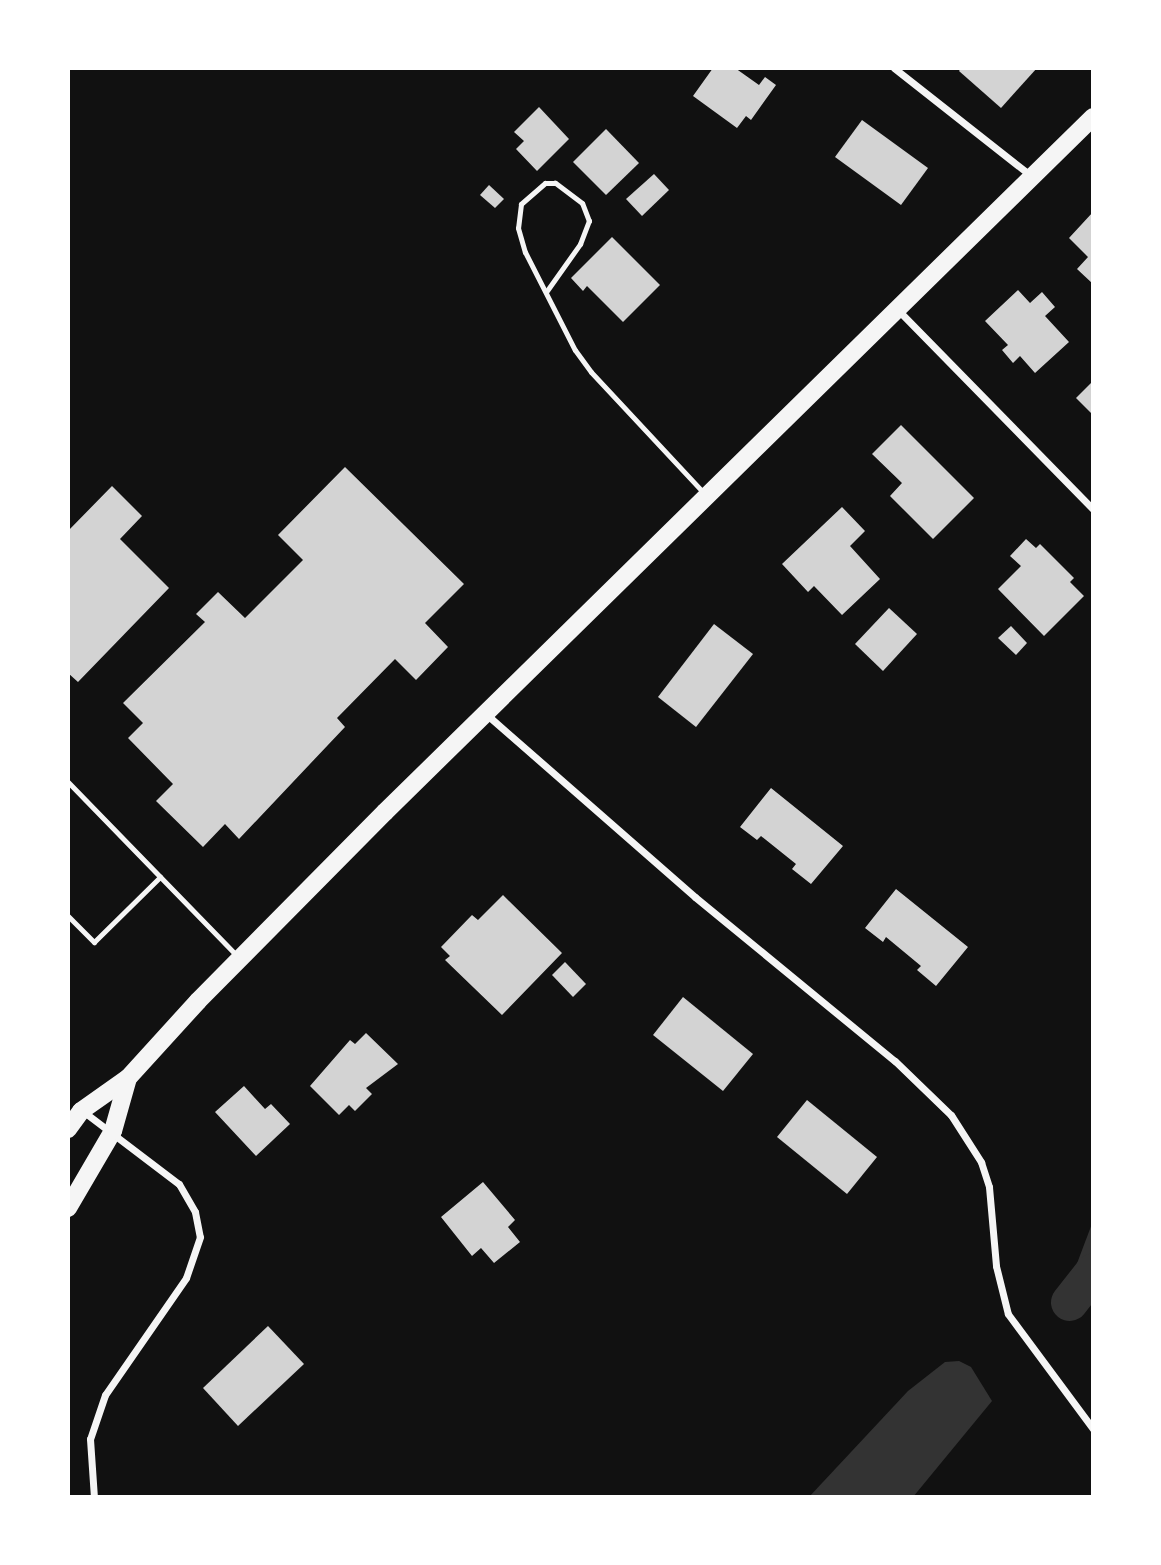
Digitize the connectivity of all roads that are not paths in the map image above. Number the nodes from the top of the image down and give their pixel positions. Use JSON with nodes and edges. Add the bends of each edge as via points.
{"nodes":[{"id":1,"x":894,"y":68,"type":"edge"},
{"id":2,"x":1093,"y":117,"type":"edge"},
{"id":3,"x":1032,"y":177,"type":"junction"},
{"id":4,"x":546,"y":292,"type":"junction"},
{"id":5,"x":897,"y":308,"type":"junction"},
{"id":6,"x":706,"y":495,"type":"junction"},
{"id":7,"x":1093,"y":509,"type":"edge"},
{"id":8,"x":485,"y":713,"type":"junction"},
{"id":9,"x":68,"y":782,"type":"edge"},
{"id":10,"x":160,"y":877,"type":"junction"},
{"id":11,"x":68,"y":916,"type":"edge"},
{"id":12,"x":239,"y":958,"type":"junction"},
{"id":13,"x":128,"y":1079,"type":"junction"},
{"id":14,"x":81,"y":1111,"type":"junction"},
{"id":15,"x":68,"y":1129,"type":"edge"},
{"id":16,"x":113,"y":1131,"type":"junction"},
{"id":17,"x":70,"y":1200,"type":"edge"},
{"id":18,"x":1093,"y":1429,"type":"edge"},
{"id":19,"x":94,"y":1497,"type":"edge"}],
"edges":[{"from":1,"to":3,"type":"street"},
{"from":2,"to":3,"type":"main road"},
{"from":3,"to":5,"type":"main road"},
{"from":4,"to":4,"type":"lane","via":[[525,252],[518,213],[528,194],[545,183],[555,183],[582,203],[589,221],[580,244]]},
{"from":4,"to":6,"type":"lane","via":[[590,372]]},
{"from":5,"to":6,"type":"main road"},
{"from":5,"to":7,"type":"street"},
{"from":6,"to":8,"type":"main road"},
{"from":8,"to":12,"type":"main road"},
{"from":8,"to":18,"type":"street","via":[[695,897],[895,1061],[951,1115],[986,1176],[998,1282],[1008,1314]]},
{"from":9,"to":10,"type":"lane"},
{"from":10,"to":11,"type":"lane","via":[[94,942]]},
{"from":10,"to":12,"type":"lane"},
{"from":12,"to":13,"type":"main road"},
{"from":13,"to":14,"type":"main road"},
{"from":13,"to":16,"type":"main road"},
{"from":14,"to":15,"type":"main road"},
{"from":14,"to":16,"type":"street"},
{"from":16,"to":17,"type":"main road"},
{"from":16,"to":19,"type":"street","via":[[179,1184],[195,1212],[200,1237],[186,1278],[105,1395],[90,1439]]}]}
